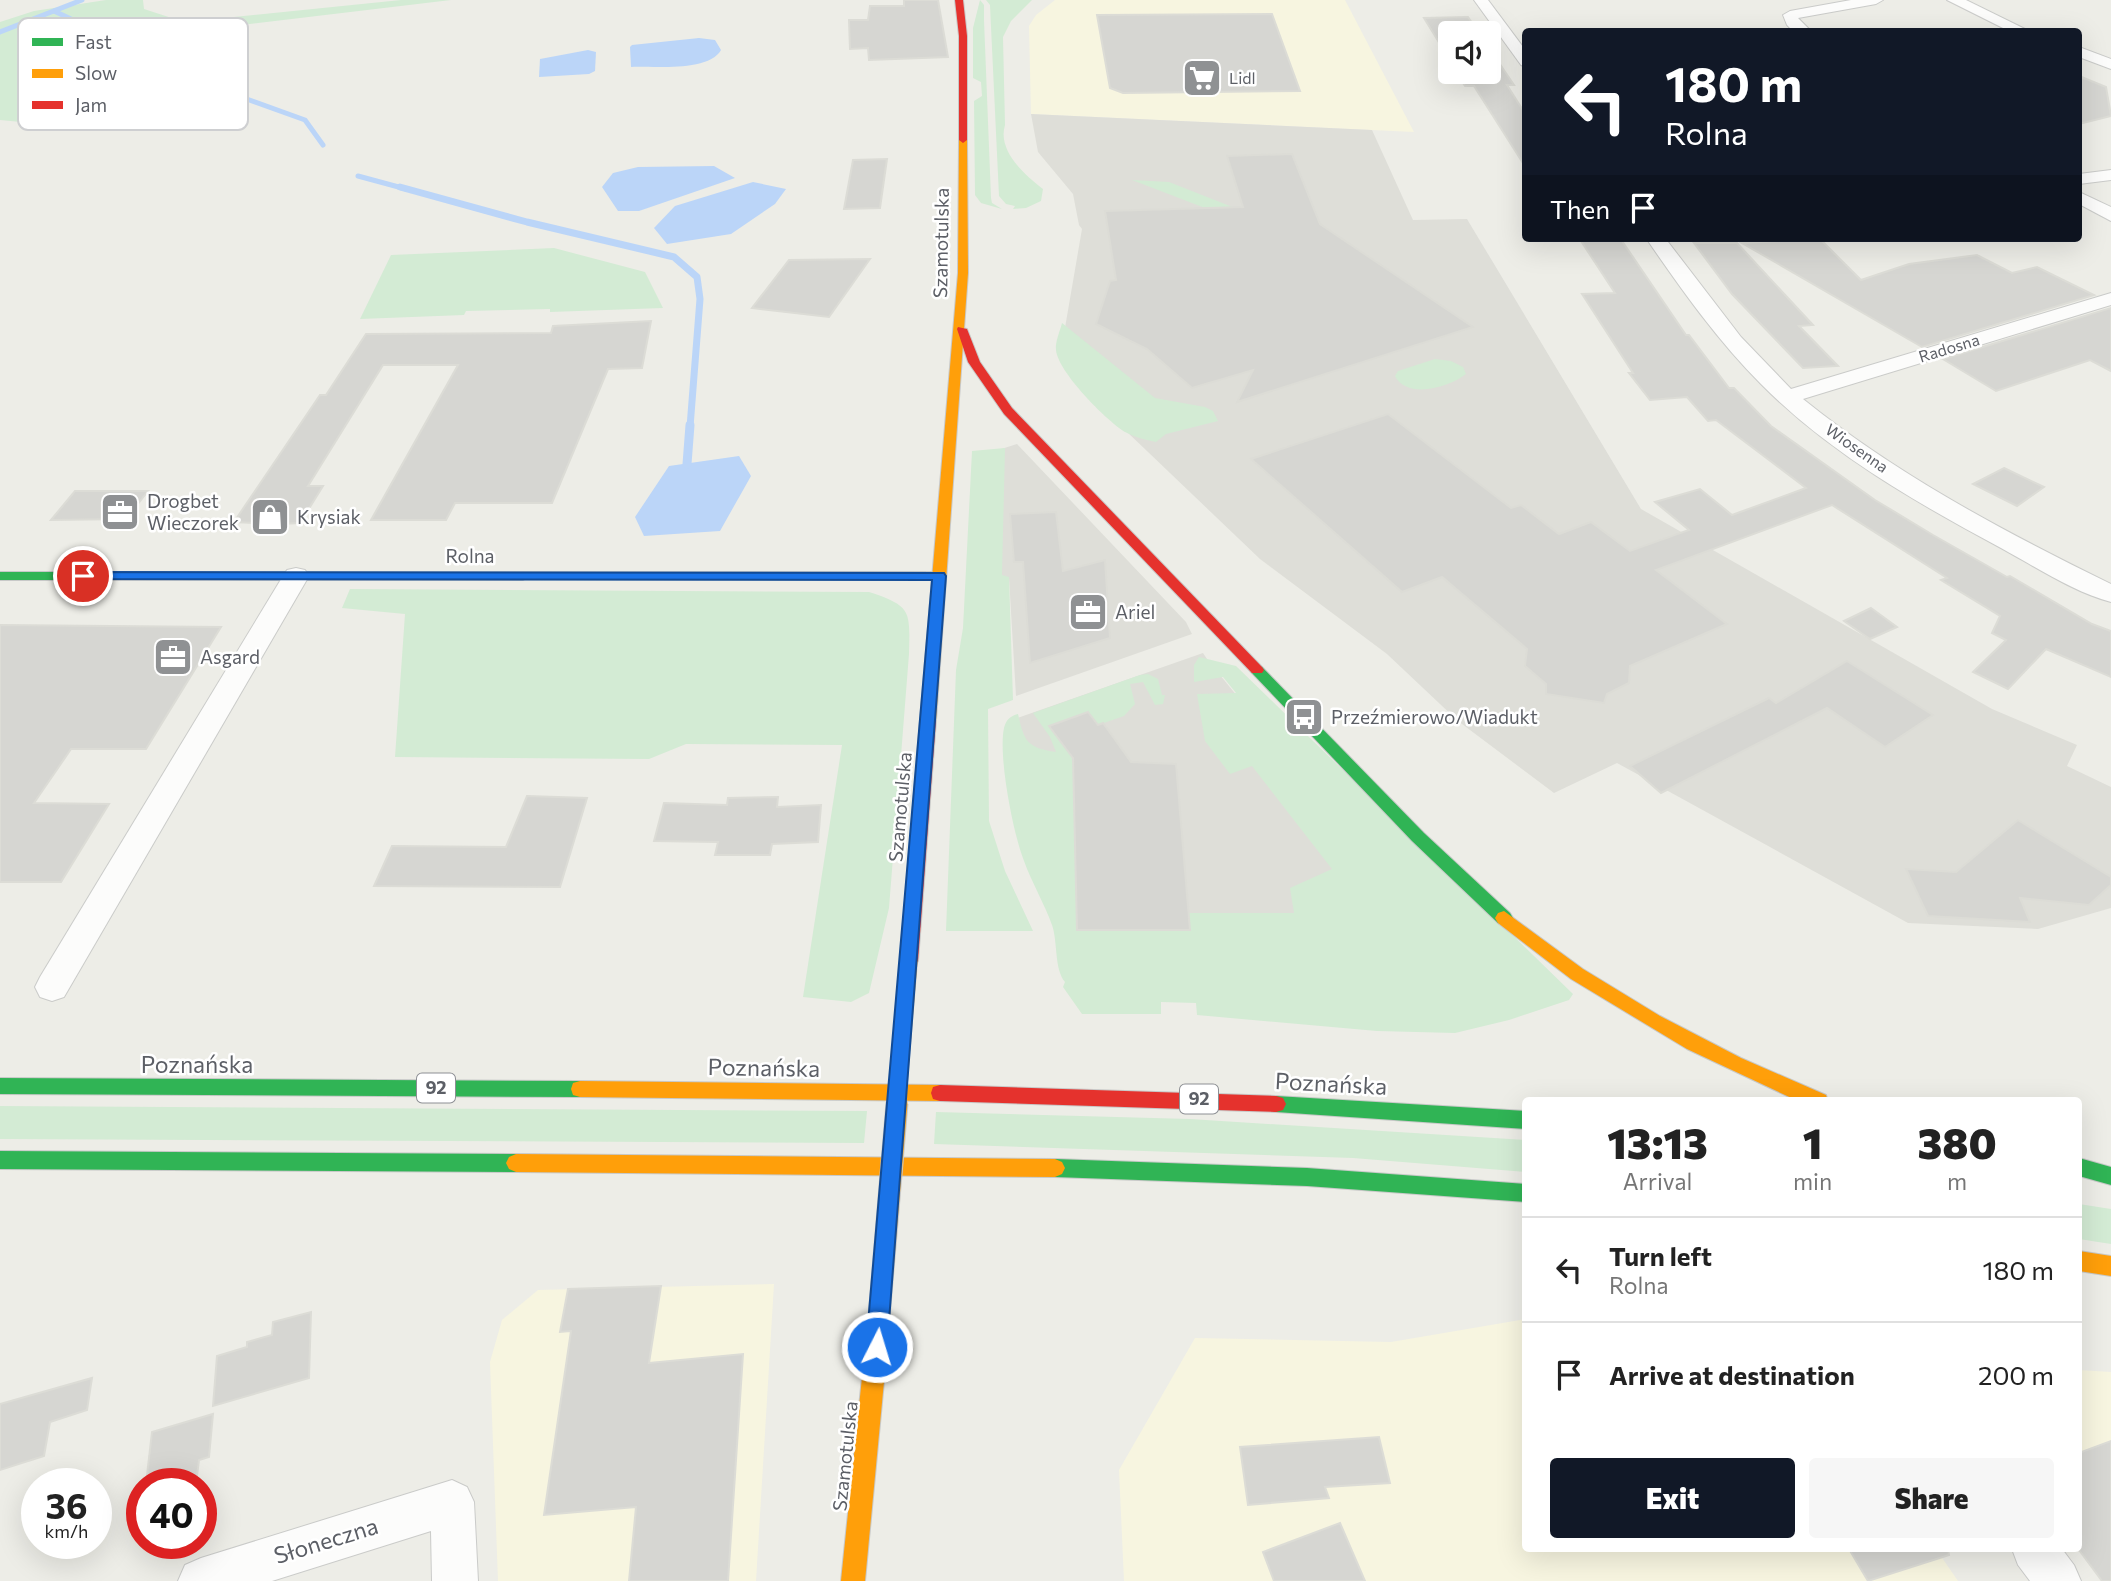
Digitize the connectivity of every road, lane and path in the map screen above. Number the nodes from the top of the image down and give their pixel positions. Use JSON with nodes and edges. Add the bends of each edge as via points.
{"nodes":[{"id":1,"x":959,"y":0,"type":"edge"},
{"id":2,"x":974,"y":0,"type":"edge"},
{"id":3,"x":1481,"y":0,"type":"edge"},
{"id":4,"x":1876,"y":0,"type":"edge"},
{"id":5,"x":1954,"y":0,"type":"edge"},
{"id":6,"x":1799,"y":28,"type":"edge"},
{"id":7,"x":2015,"y":28,"type":"edge"},
{"id":8,"x":963,"y":36,"type":"junction"},
{"id":9,"x":2082,"y":53,"type":"edge"},
{"id":10,"x":1522,"y":56,"type":"edge"},
{"id":11,"x":2111,"y":64,"type":"edge"},
{"id":12,"x":2111,"y":175,"type":"edge"},
{"id":13,"x":2082,"y":179,"type":"edge"},
{"id":14,"x":2082,"y":199,"type":"edge"},
{"id":15,"x":2111,"y":215,"type":"edge"},
{"id":16,"x":1658,"y":242,"type":"edge"},
{"id":17,"x":2111,"y":299,"type":"edge"},
{"id":18,"x":960,"y":316,"type":"junction"},
{"id":19,"x":1787,"y":397,"type":"junction"},
{"id":20,"x":0,"y":576,"type":"edge"},
{"id":21,"x":296,"y":576,"type":"junction"},
{"id":22,"x":939,"y":576,"type":"junction"},
{"id":23,"x":2111,"y":594,"type":"edge"},
{"id":24,"x":52,"y":987,"type":"dead end"},
{"id":25,"x":0,"y":1086,"type":"edge"},
{"id":26,"x":1810,"y":1097,"type":"edge"},
{"id":27,"x":1522,"y":1120,"type":"edge"},
{"id":28,"x":0,"y":1160,"type":"edge"},
{"id":29,"x":2082,"y":1168,"type":"edge"},
{"id":30,"x":2111,"y":1176,"type":"edge"},
{"id":31,"x":2082,"y":1184,"type":"edge"},
{"id":32,"x":2111,"y":1189,"type":"edge"},
{"id":33,"x":1522,"y":1193,"type":"edge"},
{"id":34,"x":2082,"y":1261,"type":"edge"},
{"id":35,"x":2111,"y":1266,"type":"edge"},
{"id":36,"x":2036,"y":1552,"type":"edge"},
{"id":37,"x":201,"y":1581,"type":"edge"},
{"id":38,"x":455,"y":1581,"type":"edge"},
{"id":39,"x":853,"y":1581,"type":"edge"},
{"id":40,"x":2058,"y":1581,"type":"edge"}],
"edges":[{"from":1,"to":8,"type":"street","name":"Szamotulska"},
{"from":2,"to":8,"type":"street","name":"Szamotulska"},
{"from":3,"to":10,"type":"street"},
{"from":4,"to":6,"type":"street","via":[[1790,15]]},
{"from":5,"to":7,"type":"street"},
{"from":8,"to":18,"type":"street","name":"Szamotulska"},
{"from":9,"to":11,"type":"street"},
{"from":12,"to":13,"type":"street"},
{"from":14,"to":15,"type":"street"},
{"from":16,"to":19,"type":"street","name":"Wiosenna","via":[[1729,337]]},
{"from":17,"to":19,"type":"street","name":"Radosna"},
{"from":18,"to":22,"type":"street","name":"Szamotulska"},
{"from":18,"to":26,"type":"street","via":[[974,362],[1008,411],[1418,837],[1504,918],[1568,971],[1633,1013],[1718,1058]]},
{"from":19,"to":23,"type":"street","name":"Wiosenna","via":[[1866,457],[1990,533]]},
{"from":20,"to":21,"type":"street","name":"Rolna"},
{"from":21,"to":22,"type":"street","name":"Rolna"},
{"from":21,"to":24,"type":"street"},
{"from":22,"to":39,"type":"street","name":"Szamotulska","bridge":true},
{"from":25,"to":27,"type":"street","name":"Poznańska","number":"92","via":[[1151,1097]]},
{"from":28,"to":33,"type":"street","via":[[991,1166],[1307,1177]]},
{"from":29,"to":30,"type":"street"},
{"from":31,"to":32,"type":"street"},
{"from":34,"to":35,"type":"street"},
{"from":36,"to":40,"type":"street"},
{"from":37,"to":38,"type":"street","name":"Słoneczna","via":[[452,1502]]}]}
